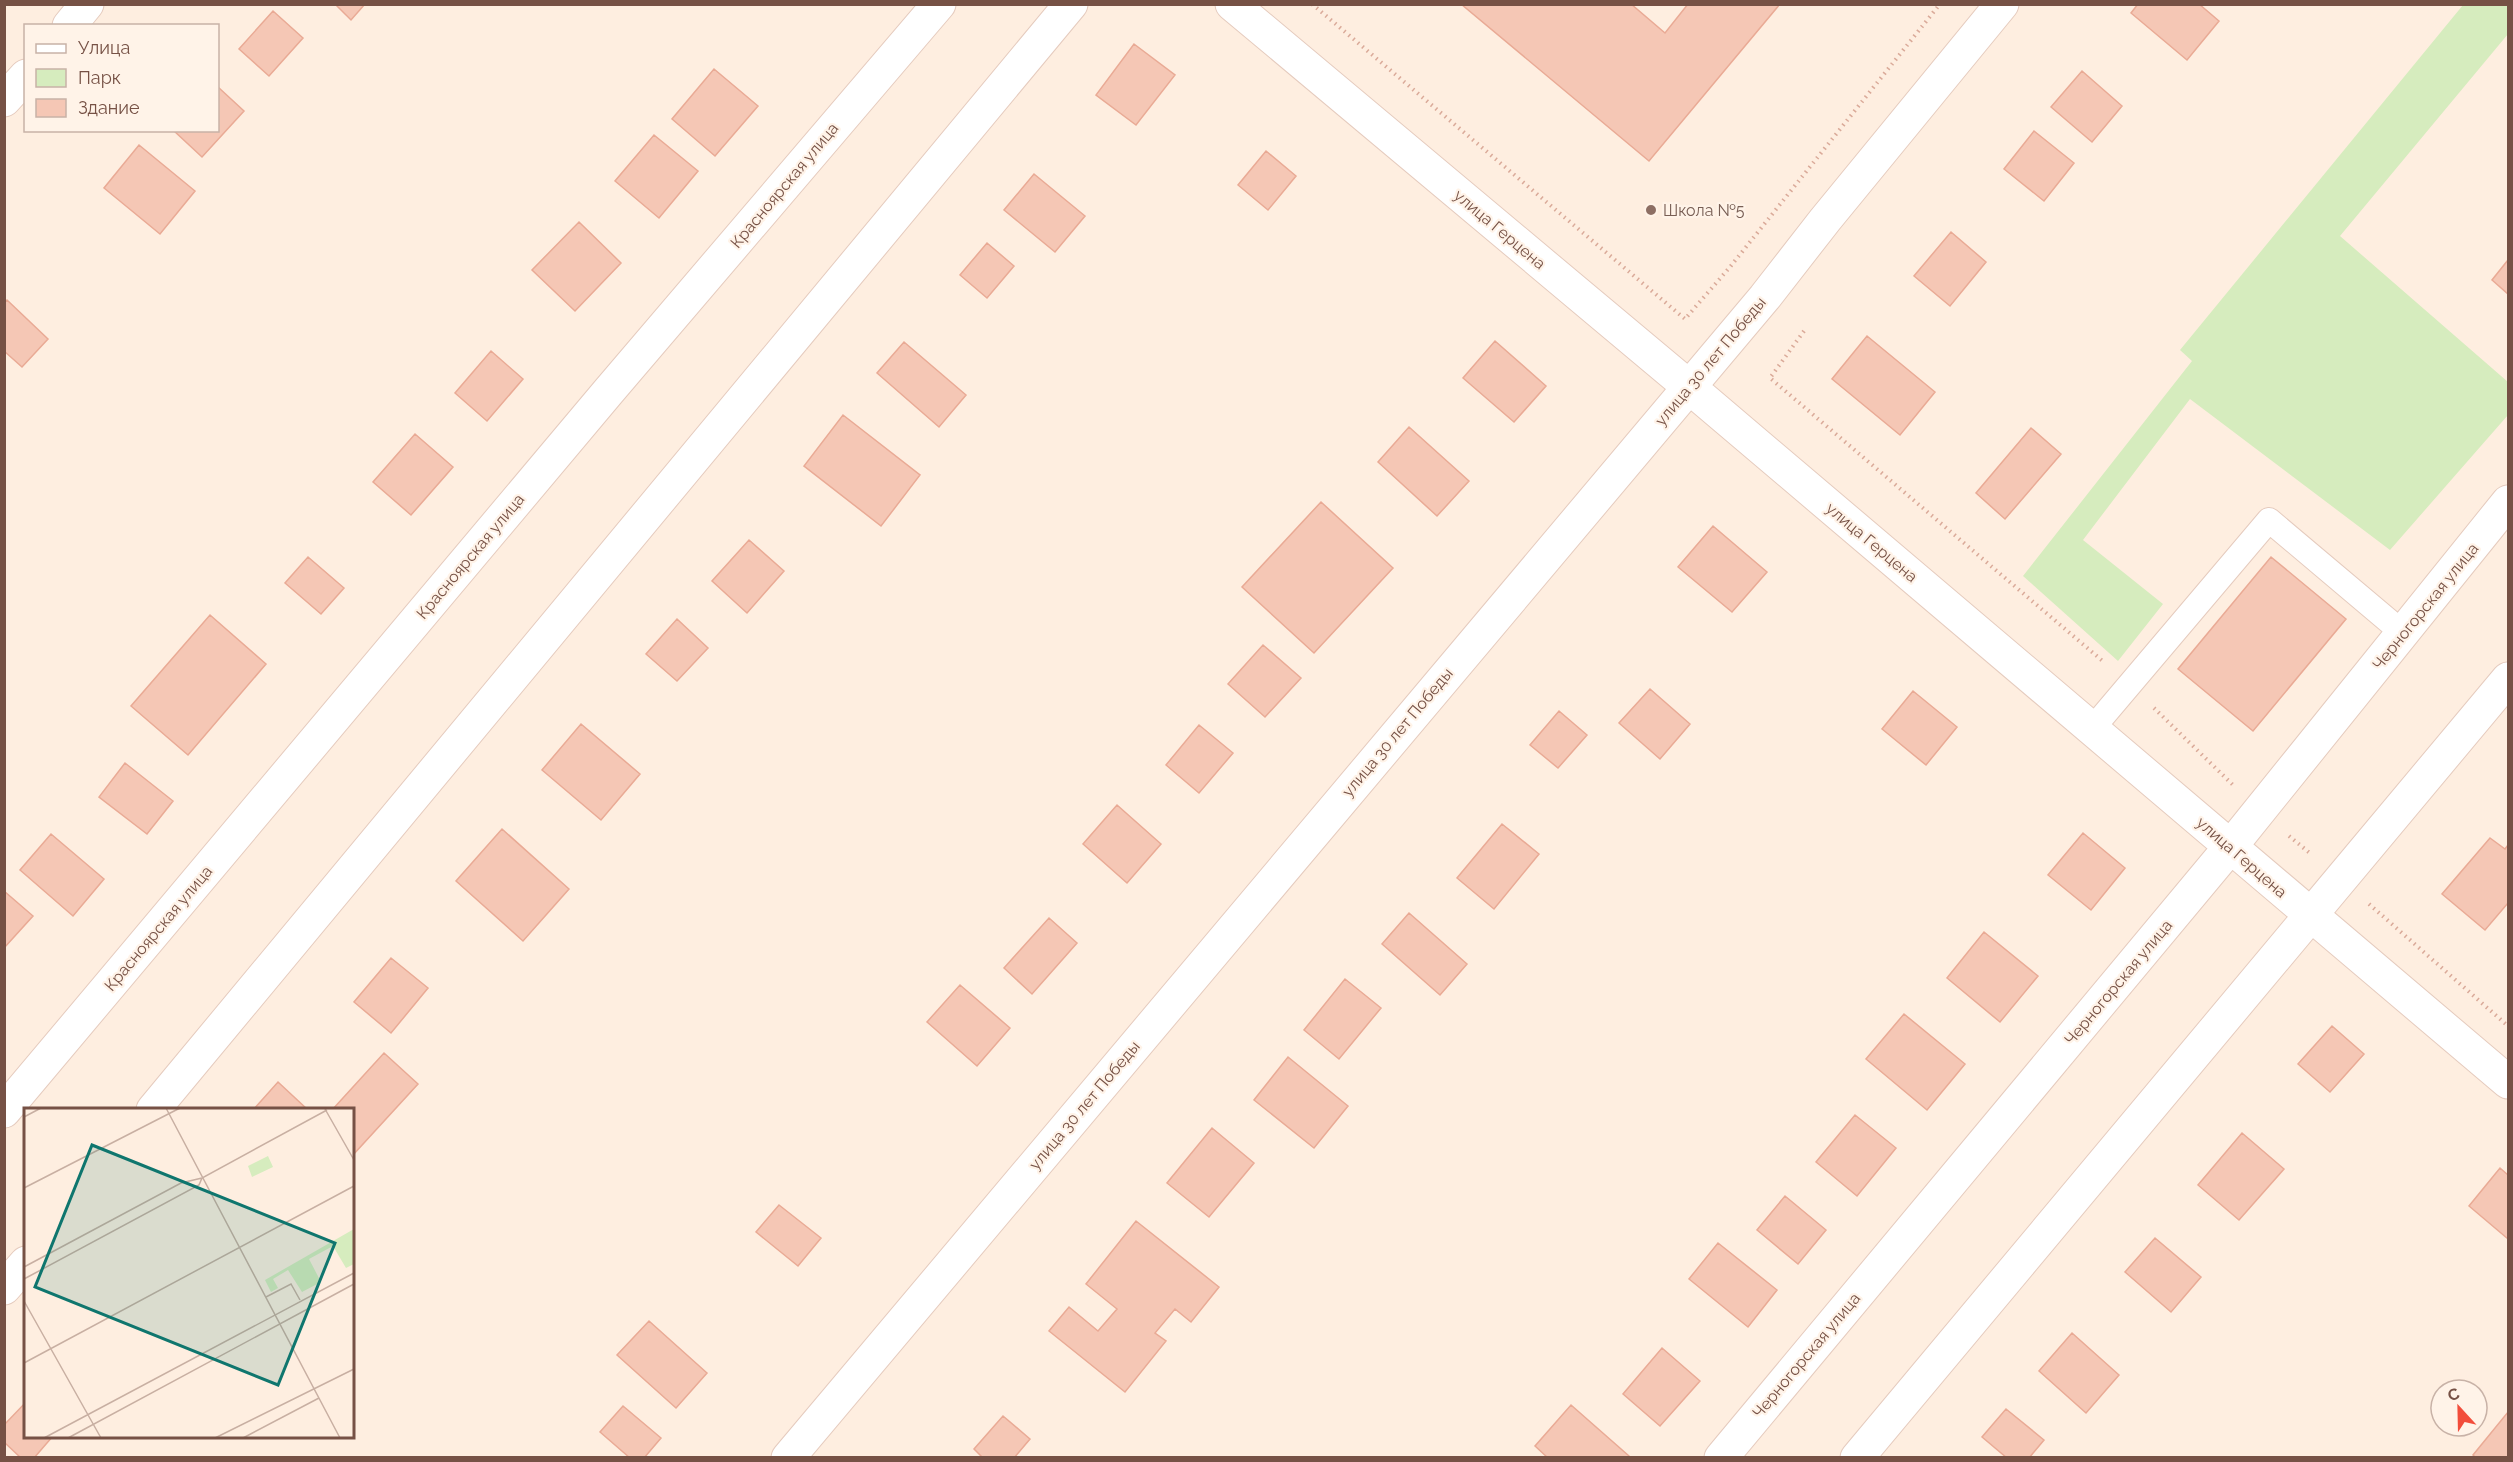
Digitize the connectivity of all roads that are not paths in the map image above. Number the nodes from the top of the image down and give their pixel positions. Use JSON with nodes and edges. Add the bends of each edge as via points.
{"nodes":[{"id":1,"x":87,"y":4,"type":"edge"},
{"id":2,"x":939,"y":4,"type":"edge"},
{"id":3,"x":1071,"y":4,"type":"edge"},
{"id":4,"x":1232,"y":4,"type":"edge"},
{"id":5,"x":2002,"y":4,"type":"edge"},
{"id":6,"x":71,"y":24,"type":"edge"},
{"id":7,"x":24,"y":78,"type":"edge"},
{"id":8,"x":4,"y":100,"type":"edge"},
{"id":9,"x":1688,"y":386,"type":"junction"},
{"id":10,"x":2508,"y":502,"type":"edge"},
{"id":11,"x":2403,"y":633,"type":"junction"},
{"id":12,"x":2508,"y":679,"type":"edge"},
{"id":13,"x":2091,"y":729,"type":"junction"},
{"id":14,"x":2231,"y":846,"type":"junction"},
{"id":15,"x":2309,"y":915,"type":"junction"},
{"id":16,"x":2508,"y":1083,"type":"edge"},
{"id":17,"x":155,"y":1108,"type":"edge"},
{"id":18,"x":4,"y":1110,"type":"edge"},
{"id":19,"x":24,"y":1265,"type":"edge"},
{"id":20,"x":4,"y":1288,"type":"edge"},
{"id":21,"x":788,"y":1458,"type":"edge"},
{"id":22,"x":1721,"y":1458,"type":"edge"},
{"id":23,"x":1857,"y":1458,"type":"edge"}],
"edges":[{"from":1,"to":6,"type":"street"},
{"from":2,"to":18,"type":"street","name":"Красноярская улица"},
{"from":3,"to":17,"type":"street"},
{"from":4,"to":9,"type":"street","name":"улица Герцена"},
{"from":5,"to":9,"type":"street","name":"улица 30 лет Победы"},
{"from":7,"to":8,"type":"street"},
{"from":9,"to":13,"type":"street","name":"улица Герцена"},
{"from":9,"to":21,"type":"street","name":"улица 30 лет Победы"},
{"from":10,"to":11,"type":"street","name":"Черногорская улица"},
{"from":11,"to":13,"type":"lane","via":[[2269,520]]},
{"from":11,"to":14,"type":"street","name":"Черногорская улица"},
{"from":12,"to":15,"type":"street"},
{"from":13,"to":14,"type":"street","name":"улица Герцена"},
{"from":14,"to":15,"type":"street","name":"улица Герцена"},
{"from":14,"to":22,"type":"street","name":"Черногорская улица"},
{"from":15,"to":16,"type":"street","name":"улица Герцена"},
{"from":15,"to":23,"type":"street"},
{"from":19,"to":20,"type":"street"}]}
